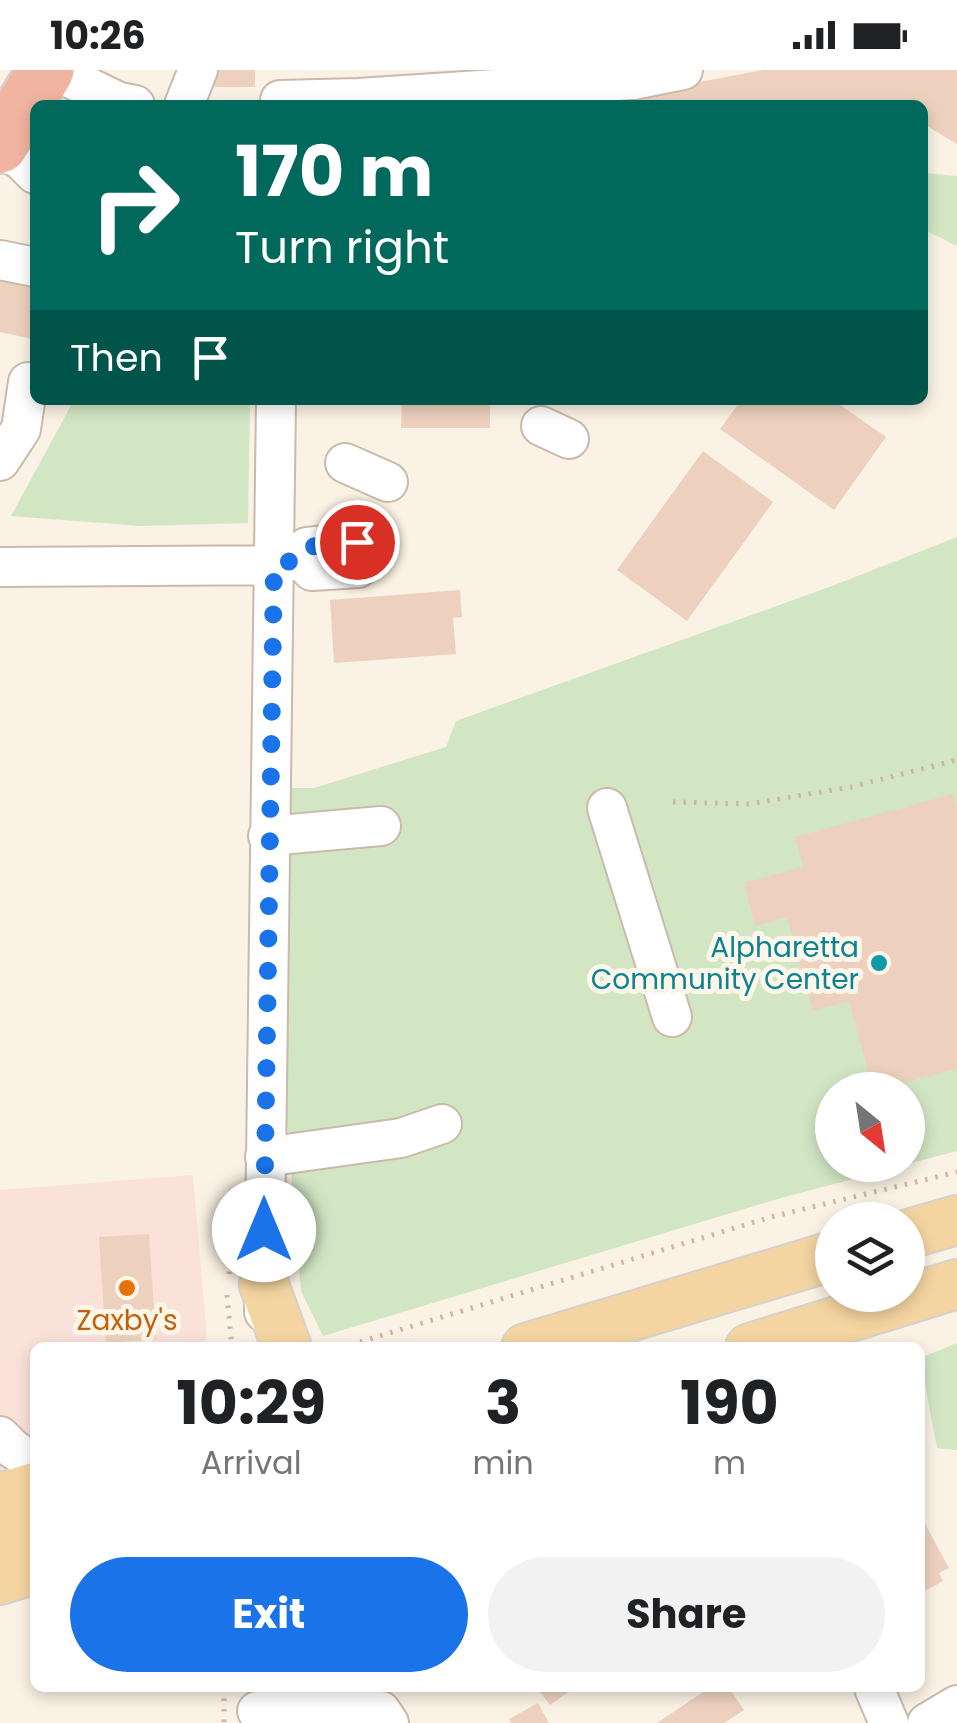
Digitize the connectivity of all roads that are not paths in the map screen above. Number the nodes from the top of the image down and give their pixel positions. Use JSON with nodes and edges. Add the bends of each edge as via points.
{"nodes":[{"id":1,"x":50,"y":70,"type":"edge"},
{"id":2,"x":198,"y":70,"type":"edge"},
{"id":3,"x":683,"y":70,"type":"edge"},
{"id":4,"x":130,"y":92,"type":"edge"},
{"id":5,"x":280,"y":92,"type":"edge"},
{"id":6,"x":30,"y":100,"type":"edge"},
{"id":7,"x":30,"y":100,"type":"edge"},
{"id":8,"x":186,"y":100,"type":"edge"},
{"id":9,"x":0,"y":146,"type":"edge"},
{"id":10,"x":30,"y":169,"type":"edge"},
{"id":11,"x":0,"y":260,"type":"edge"},
{"id":12,"x":30,"y":266,"type":"edge"},
{"id":13,"x":21,"y":372,"type":"edge"},
{"id":14,"x":276,"y":405,"type":"edge"},
{"id":15,"x":0,"y":461,"type":"edge"},
{"id":16,"x":345,"y":463,"type":"dead end"},
{"id":17,"x":388,"y":482,"type":"dead end"},
{"id":18,"x":287,"y":562,"type":"junction"},
{"id":19,"x":0,"y":567,"type":"edge"},
{"id":20,"x":608,"y":808,"type":"dead end"},
{"id":21,"x":380,"y":826,"type":"dead end"},
{"id":22,"x":268,"y":836,"type":"junction"},
{"id":23,"x":672,"y":1017,"type":"dead end"},
{"id":24,"x":442,"y":1124,"type":"dead end"},
{"id":25,"x":265,"y":1157,"type":"junction"},
{"id":26,"x":957,"y":1220,"type":"edge"},
{"id":27,"x":925,"y":1229,"type":"edge"},
{"id":28,"x":815,"y":1261,"type":"edge"},
{"id":29,"x":264,"y":1284,"type":"junction"},
{"id":30,"x":957,"y":1284,"type":"edge"},
{"id":31,"x":263,"y":1342,"type":"edge"},
{"id":32,"x":286,"y":1342,"type":"edge"},
{"id":33,"x":546,"y":1342,"type":"edge"},
{"id":34,"x":769,"y":1342,"type":"edge"},
{"id":35,"x":0,"y":1436,"type":"edge"},
{"id":36,"x":30,"y":1460,"type":"edge"},
{"id":37,"x":30,"y":1489,"type":"edge"},
{"id":38,"x":0,"y":1498,"type":"edge"},
{"id":39,"x":30,"y":1533,"type":"edge"},
{"id":40,"x":0,"y":1542,"type":"edge"},
{"id":41,"x":30,"y":1571,"type":"edge"},
{"id":42,"x":0,"y":1580,"type":"edge"},
{"id":43,"x":876,"y":1692,"type":"edge"},
{"id":44,"x":957,"y":1705,"type":"edge"},
{"id":45,"x":257,"y":1707,"type":"edge"},
{"id":46,"x":389,"y":1723,"type":"edge"},
{"id":47,"x":889,"y":1723,"type":"edge"},
{"id":48,"x":927,"y":1723,"type":"edge"}],
"edges":[{"from":1,"to":4,"type":"street"},
{"from":1,"to":7,"type":"highway"},
{"from":2,"to":8,"type":"street"},
{"from":3,"to":5,"type":"street","via":[[633,80],[358,98]]},
{"from":6,"to":9,"type":"highway"},
{"from":9,"to":10,"type":"street"},
{"from":11,"to":12,"type":"street"},
{"from":13,"to":15,"type":"street","via":[[21,429]]},
{"from":14,"to":18,"type":"street"},
{"from":16,"to":17,"type":"street"},
{"from":18,"to":19,"type":"street"},
{"from":18,"to":22,"type":"street"},
{"from":20,"to":23,"type":"street"},
{"from":21,"to":22,"type":"street"},
{"from":22,"to":25,"type":"street"},
{"from":24,"to":25,"type":"street","via":[[402,1138]]},
{"from":25,"to":29,"type":"street"},
{"from":26,"to":27,"type":"main road"},
{"from":28,"to":33,"type":"main road"},
{"from":29,"to":31,"type":"street"},
{"from":29,"to":32,"type":"main road"},
{"from":30,"to":34,"type":"main road"},
{"from":35,"to":36,"type":"street"},
{"from":37,"to":38,"type":"main road"},
{"from":39,"to":40,"type":"main road"},
{"from":41,"to":42,"type":"main road"},
{"from":43,"to":47,"type":"street"},
{"from":44,"to":48,"type":"street"},
{"from":45,"to":46,"type":"street","via":[[381,1711]]}]}
